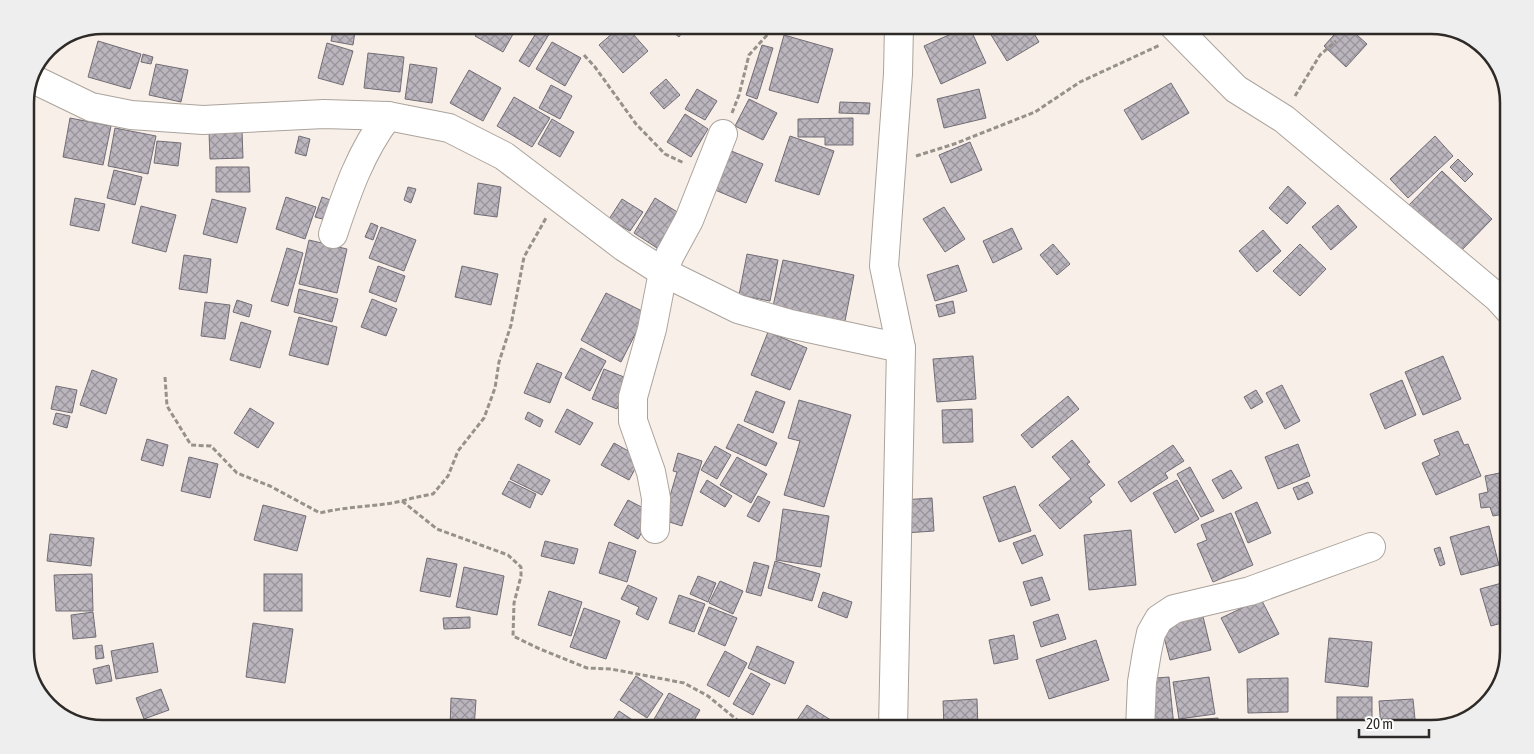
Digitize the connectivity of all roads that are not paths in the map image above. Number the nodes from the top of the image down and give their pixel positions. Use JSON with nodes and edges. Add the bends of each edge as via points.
{"nodes":[{"id":1,"x":899,"y":34,"type":"edge"},
{"id":2,"x":1182,"y":34,"type":"edge"},
{"id":3,"x":37,"y":81,"type":"edge"},
{"id":4,"x":388,"y":116,"type":"junction"},
{"id":5,"x":723,"y":134,"type":"road end"},
{"id":6,"x":333,"y":234,"type":"dead end"},
{"id":7,"x":663,"y":272,"type":"junction"},
{"id":8,"x":1500,"y":300,"type":"edge"},
{"id":9,"x":901,"y":348,"type":"junction"},
{"id":10,"x":655,"y":528,"type":"dead end"},
{"id":11,"x":1371,"y":547,"type":"dead end"},
{"id":12,"x":893,"y":720,"type":"edge"},
{"id":13,"x":1140,"y":720,"type":"edge"}],
"edges":[{"from":1,"to":9,"type":"street","via":[[884,266]]},
{"from":2,"to":8,"type":"street","via":[[1236,89],[1284,119]]},
{"from":3,"to":4,"type":"street","via":[[91,107],[131,115],[203,120],[324,114]]},
{"from":4,"to":6,"type":"street","via":[[354,172]]},
{"from":4,"to":7,"type":"street","via":[[449,128],[504,156],[624,247]]},
{"from":5,"to":7,"type":"street","via":[[689,220]]},
{"from":7,"to":9,"type":"street","via":[[738,309]]},
{"from":7,"to":10,"type":"street","via":[[652,329],[633,397],[633,421],[651,472],[656,498]]},
{"from":9,"to":12,"type":"street"},
{"from":11,"to":13,"type":"street","via":[[1250,592],[1174,609],[1158,620],[1147,652]]}]}
